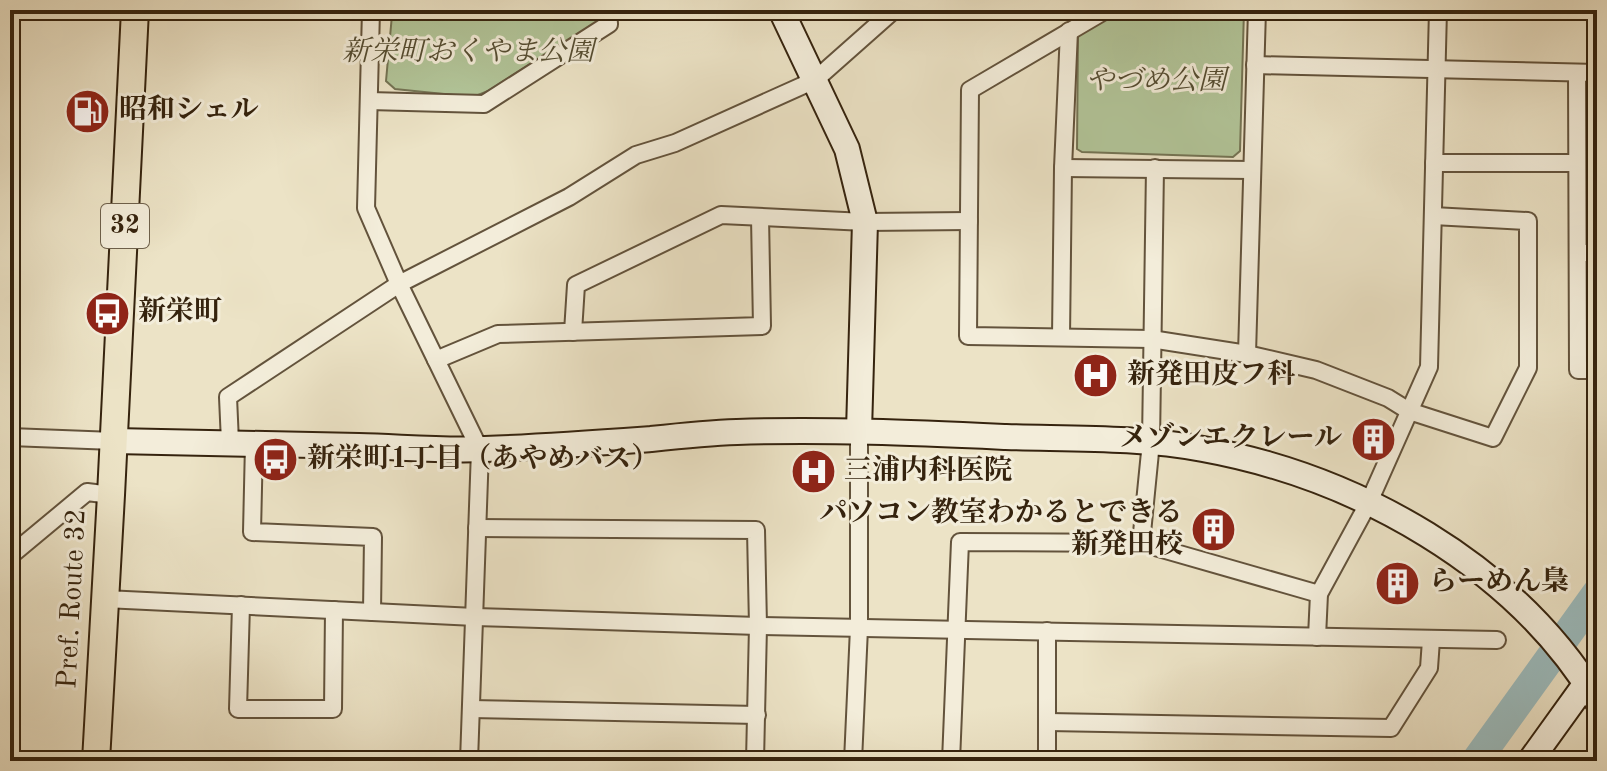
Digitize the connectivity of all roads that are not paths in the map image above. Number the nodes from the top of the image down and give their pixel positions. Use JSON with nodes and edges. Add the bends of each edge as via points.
{"nodes":[{"id":1,"x":135,"y":10,"type":"edge"},
{"id":2,"x":371,"y":10,"type":"edge"},
{"id":3,"x":608,"y":10,"type":"edge"},
{"id":4,"x":781,"y":10,"type":"edge"},
{"id":5,"x":894,"y":10,"type":"edge"},
{"id":6,"x":1106,"y":10,"type":"edge"},
{"id":7,"x":1257,"y":10,"type":"edge"},
{"id":8,"x":1438,"y":10,"type":"edge"},
{"id":9,"x":1069,"y":31,"type":"junction"},
{"id":10,"x":1255,"y":65,"type":"junction"},
{"id":11,"x":1436,"y":69,"type":"junction"},
{"id":12,"x":1577,"y":73,"type":"junction"},
{"id":13,"x":1597,"y":73,"type":"edge"},
{"id":14,"x":815,"y":80,"type":"junction"},
{"id":15,"x":369,"y":101,"type":"junction"},
{"id":16,"x":1434,"y":163,"type":"junction"},
{"id":17,"x":1577,"y":163,"type":"junction"},
{"id":18,"x":1063,"y":168,"type":"junction"},
{"id":19,"x":1155,"y":168,"type":"junction"},
{"id":20,"x":1252,"y":170,"type":"junction"},
{"id":21,"x":1433,"y":216,"type":"junction"},
{"id":22,"x":760,"y":217,"type":"junction"},
{"id":23,"x":969,"y":221,"type":"junction"},
{"id":24,"x":865,"y":222,"type":"junction"},
{"id":25,"x":1578,"y":253,"type":"junction"},
{"id":26,"x":1597,"y":253,"type":"edge"},
{"id":27,"x":399,"y":284,"type":"junction"},
{"id":28,"x":573,"y":332,"type":"junction"},
{"id":29,"x":1061,"y":337,"type":"junction"},
{"id":30,"x":1151,"y":339,"type":"junction"},
{"id":31,"x":1247,"y":354,"type":"junction"},
{"id":32,"x":436,"y":360,"type":"junction"},
{"id":33,"x":1597,"y":370,"type":"edge"},
{"id":34,"x":1409,"y":411,"type":"junction"},
{"id":35,"x":859,"y":431,"type":"junction"},
{"id":36,"x":10,"y":437,"type":"edge"},
{"id":37,"x":114,"y":441,"type":"junction"},
{"id":38,"x":1151,"y":442,"type":"junction"},
{"id":39,"x":242,"y":443,"type":"junction"},
{"id":40,"x":480,"y":450,"type":"junction"},
{"id":41,"x":111,"y":495,"type":"junction"},
{"id":42,"x":1369,"y":502,"type":"junction"},
{"id":43,"x":477,"y":528,"type":"junction"},
{"id":44,"x":1141,"y":543,"type":"junction"},
{"id":45,"x":10,"y":556,"type":"edge"},
{"id":46,"x":1319,"y":594,"type":"junction"},
{"id":47,"x":105,"y":599,"type":"junction"},
{"id":48,"x":241,"y":605,"type":"junction"},
{"id":49,"x":334,"y":610,"type":"junction"},
{"id":50,"x":372,"y":612,"type":"junction"},
{"id":51,"x":475,"y":617,"type":"junction"},
{"id":52,"x":758,"y":626,"type":"junction"},
{"id":53,"x":859,"y":628,"type":"junction"},
{"id":54,"x":955,"y":630,"type":"junction"},
{"id":55,"x":1047,"y":631,"type":"junction"},
{"id":56,"x":1317,"y":637,"type":"junction"},
{"id":57,"x":1431,"y":640,"type":"junction"},
{"id":58,"x":1497,"y":640,"type":"dead end"},
{"id":59,"x":1593,"y":684,"type":"edge"},
{"id":60,"x":471,"y":709,"type":"junction"},
{"id":61,"x":757,"y":715,"type":"junction"},
{"id":62,"x":1048,"y":722,"type":"junction"},
{"id":63,"x":96,"y":761,"type":"edge"},
{"id":64,"x":469,"y":761,"type":"edge"},
{"id":65,"x":755,"y":761,"type":"edge"},
{"id":66,"x":853,"y":761,"type":"edge"},
{"id":67,"x":951,"y":761,"type":"edge"},
{"id":68,"x":1047,"y":761,"type":"edge"},
{"id":69,"x":1530,"y":761,"type":"edge"}],
"edges":[{"from":1,"to":37,"type":"main road","number":"32"},
{"from":2,"to":15,"type":"street"},
{"from":3,"to":15,"type":"street","via":[[609,24],[484,104]]},
{"from":4,"to":14,"type":"street"},
{"from":5,"to":14,"type":"street"},
{"from":6,"to":9,"type":"street"},
{"from":7,"to":10,"type":"street"},
{"from":8,"to":11,"type":"street"},
{"from":9,"to":18,"type":"street"},
{"from":9,"to":23,"type":"street","via":[[970,90]]},
{"from":10,"to":11,"type":"street"},
{"from":10,"to":20,"type":"street"},
{"from":11,"to":12,"type":"street"},
{"from":11,"to":16,"type":"street"},
{"from":12,"to":13,"type":"street"},
{"from":12,"to":17,"type":"street"},
{"from":14,"to":24,"type":"street","via":[[847,149]]},
{"from":14,"to":27,"type":"street","via":[[675,143],[636,155],[569,197]]},
{"from":15,"to":27,"type":"street","via":[[366,208]]},
{"from":16,"to":17,"type":"street"},
{"from":16,"to":21,"type":"street"},
{"from":17,"to":25,"type":"street"},
{"from":18,"to":19,"type":"street"},
{"from":18,"to":29,"type":"street"},
{"from":19,"to":20,"type":"street"},
{"from":19,"to":30,"type":"street"},
{"from":20,"to":31,"type":"street"},
{"from":21,"to":34,"type":"street","via":[[1429,367]]},
{"from":21,"to":34,"type":"street","via":[[1528,221],[1528,368],[1493,438]]},
{"from":22,"to":24,"type":"street"},
{"from":22,"to":28,"type":"street","via":[[721,215],[576,285]]},
{"from":22,"to":28,"type":"street","via":[[762,326]]},
{"from":23,"to":24,"type":"street"},
{"from":23,"to":29,"type":"street","via":[[968,336]]},
{"from":24,"to":35,"type":"street"},
{"from":25,"to":26,"type":"street"},
{"from":25,"to":33,"type":"street","via":[[1578,370]]},
{"from":27,"to":32,"type":"street"},
{"from":27,"to":39,"type":"street","via":[[228,397]]},
{"from":28,"to":32,"type":"street","via":[[498,334]]},
{"from":29,"to":30,"type":"street"},
{"from":30,"to":31,"type":"street"},
{"from":30,"to":38,"type":"street"},
{"from":31,"to":34,"type":"street","via":[[1316,370]]},
{"from":32,"to":40,"type":"street"},
{"from":34,"to":42,"type":"street"},
{"from":35,"to":38,"type":"street"},
{"from":35,"to":40,"type":"street","via":[[736,432]]},
{"from":35,"to":53,"type":"street"},
{"from":36,"to":37,"type":"street"},
{"from":37,"to":39,"type":"street"},
{"from":37,"to":41,"type":"main road","name":"Pref. Route 32","number":"32"},
{"from":38,"to":42,"type":"street","via":[[1262,462]]},
{"from":38,"to":44,"type":"street"},
{"from":39,"to":40,"type":"street"},
{"from":39,"to":50,"type":"street","via":[[252,532],[373,537]]},
{"from":40,"to":43,"type":"street"},
{"from":41,"to":45,"type":"street","via":[[87,492]]},
{"from":41,"to":47,"type":"main road","name":"Pref. Route 32","number":"32"},
{"from":42,"to":46,"type":"street"},
{"from":42,"to":59,"type":"street","via":[[1476,568],[1537,622]]},
{"from":43,"to":51,"type":"street"},
{"from":43,"to":52,"type":"street","via":[[756,530]]},
{"from":44,"to":46,"type":"street"},
{"from":44,"to":54,"type":"street","via":[[960,542]]},
{"from":46,"to":56,"type":"street"},
{"from":47,"to":48,"type":"street"},
{"from":47,"to":63,"type":"main road","name":"Pref. Route 32","number":"32"},
{"from":48,"to":49,"type":"street"},
{"from":48,"to":49,"type":"street","via":[[238,709],[333,709]]},
{"from":49,"to":50,"type":"street"},
{"from":50,"to":51,"type":"street"},
{"from":51,"to":52,"type":"street"},
{"from":51,"to":60,"type":"street"},
{"from":52,"to":53,"type":"street"},
{"from":52,"to":61,"type":"street"},
{"from":53,"to":54,"type":"street"},
{"from":53,"to":66,"type":"street"},
{"from":54,"to":55,"type":"street"},
{"from":54,"to":67,"type":"street"},
{"from":55,"to":56,"type":"street"},
{"from":55,"to":62,"type":"street"},
{"from":56,"to":57,"type":"street"},
{"from":57,"to":58,"type":"street"},
{"from":57,"to":62,"type":"street","via":[[1429,668],[1391,728]]},
{"from":59,"to":69,"type":"street"},
{"from":60,"to":61,"type":"street"},
{"from":60,"to":64,"type":"street"},
{"from":61,"to":65,"type":"street"},
{"from":62,"to":68,"type":"street"}]}
